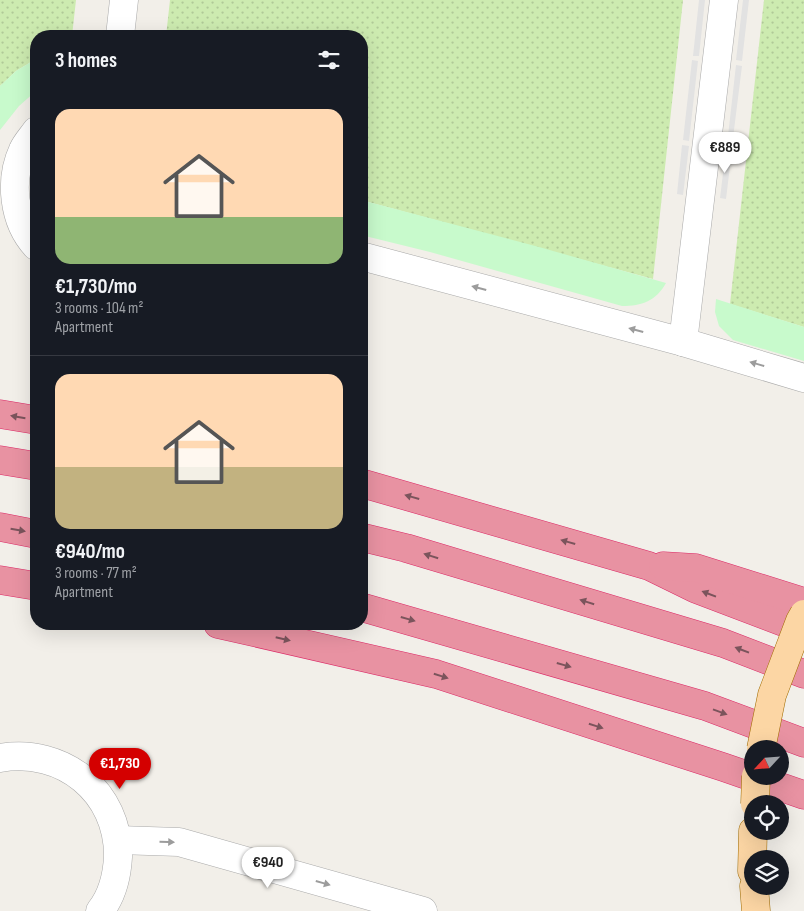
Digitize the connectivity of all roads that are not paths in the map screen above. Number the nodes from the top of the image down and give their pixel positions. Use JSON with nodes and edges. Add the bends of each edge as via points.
{"nodes":[{"id":1,"x":124,"y":0,"type":"edge"},
{"id":2,"x":724,"y":0,"type":"edge"},
{"id":3,"x":121,"y":30,"type":"edge"},
{"id":4,"x":20,"y":147,"type":"edge"},
{"id":5,"x":30,"y":239,"type":"edge"},
{"id":6,"x":368,"y":258,"type":"edge"},
{"id":7,"x":683,"y":342,"type":"junction"},
{"id":8,"x":804,"y":378,"type":"edge"},
{"id":9,"x":0,"y":414,"type":"edge"},
{"id":10,"x":30,"y":419,"type":"edge"},
{"id":11,"x":0,"y":460,"type":"edge"},
{"id":12,"x":30,"y":465,"type":"edge"},
{"id":13,"x":368,"y":485,"type":"edge"},
{"id":14,"x":0,"y":527,"type":"edge"},
{"id":15,"x":30,"y":533,"type":"edge"},
{"id":16,"x":368,"y":539,"type":"edge"},
{"id":17,"x":649,"y":566,"type":"junction"},
{"id":18,"x":0,"y":580,"type":"edge"},
{"id":19,"x":30,"y":585,"type":"edge"},
{"id":20,"x":804,"y":602,"type":"edge"},
{"id":21,"x":368,"y":609,"type":"edge"},
{"id":22,"x":804,"y":614,"type":"edge"},
{"id":23,"x":244,"y":630,"type":"edge"},
{"id":24,"x":804,"y":630,"type":"edge"},
{"id":25,"x":804,"y":674,"type":"edge"},
{"id":26,"x":763,"y":740,"type":"edge"},
{"id":27,"x":804,"y":743,"type":"edge"},
{"id":28,"x":0,"y":758,"type":"edge"},
{"id":29,"x":723,"y":767,"type":"junction"},
{"id":30,"x":804,"y":796,"type":"edge"},
{"id":31,"x":804,"y":808,"type":"edge"},
{"id":32,"x":118,"y":840,"type":"junction"},
{"id":33,"x":755,"y":895,"type":"edge"},
{"id":34,"x":100,"y":911,"type":"edge"},
{"id":35,"x":423,"y":911,"type":"edge"},
{"id":36,"x":756,"y":911,"type":"edge"}],
"edges":[{"from":1,"to":3,"type":"street"},
{"from":2,"to":7,"type":"street"},
{"from":4,"to":5,"type":"street","via":[[15,180],[17,211]]},
{"from":7,"to":6,"type":"street","one_way":true},
{"from":8,"to":7,"type":"street","one_way":true},
{"from":10,"to":9,"type":"highway","one_way":true},
{"from":11,"to":12,"type":"highway"},
{"from":17,"to":13,"type":"highway","one_way":true},
{"from":14,"to":15,"type":"highway","one_way":true},
{"from":25,"to":16,"type":"highway","one_way":true,"via":[[723,642]]},
{"from":17,"to":20,"type":"highway","via":[[696,568]]},
{"from":24,"to":17,"type":"highway","one_way":true,"via":[[696,589]]},
{"from":18,"to":19,"type":"highway"},
{"from":21,"to":27,"type":"highway","one_way":true,"via":[[704,706]]},
{"from":22,"to":26,"type":"main road","bridge":true,"via":[[772,695]]},
{"from":23,"to":29,"type":"highway","one_way":true,"via":[[436,674]]},
{"from":28,"to":32,"type":"street","via":[[17,755],[44,758],[71,769],[93,788],[110,812]]},
{"from":29,"to":30,"type":"highway"},
{"from":29,"to":31,"type":"highway"},
{"from":32,"to":34,"type":"street","via":[[117,874]]},
{"from":32,"to":35,"type":"street","one_way":true,"via":[[179,842]]},
{"from":33,"to":36,"type":"main road"}]}
